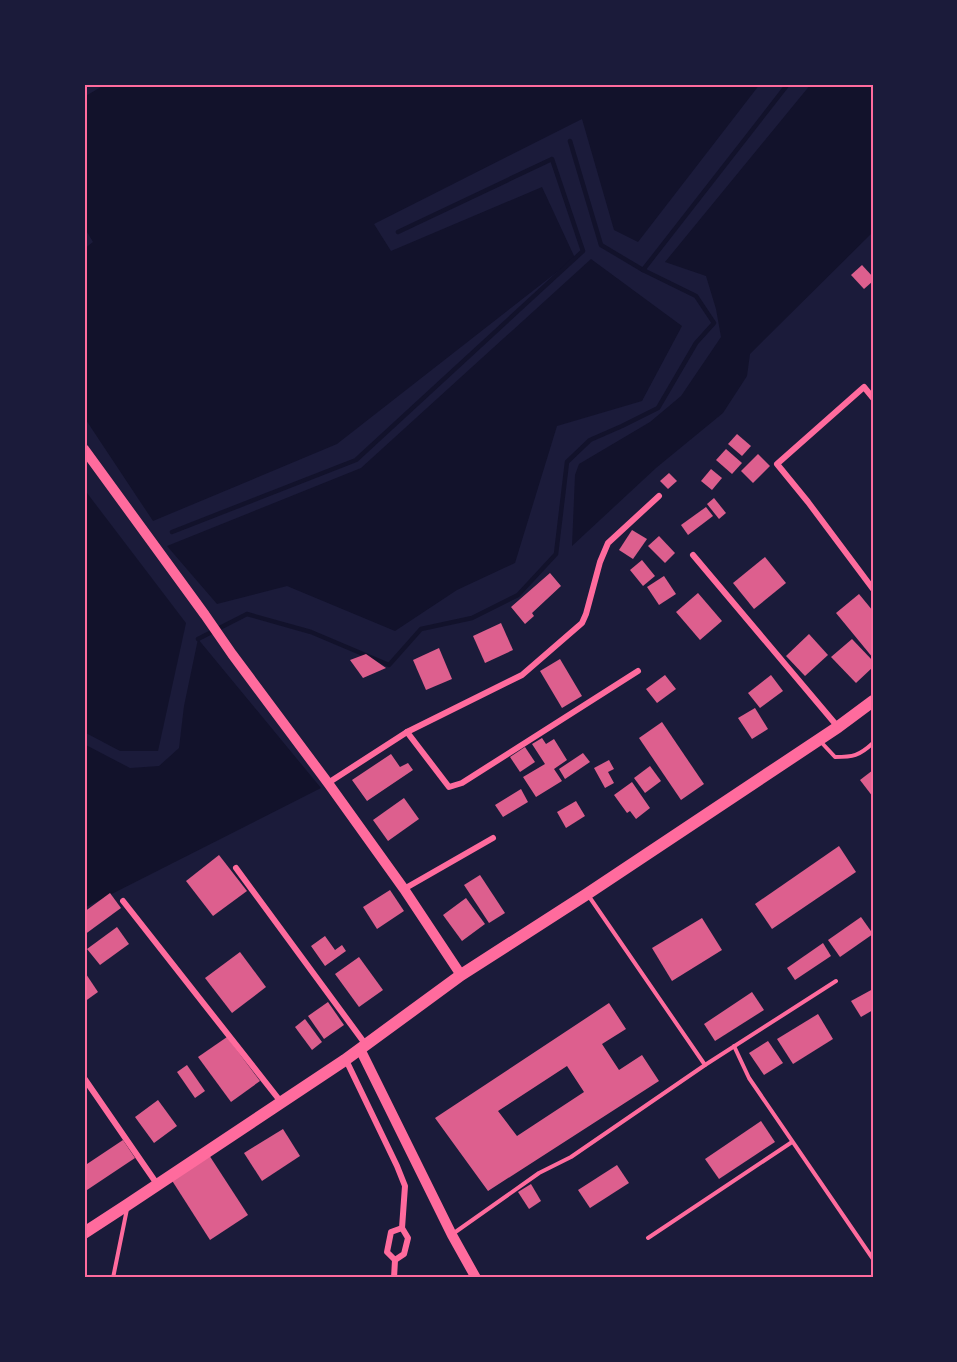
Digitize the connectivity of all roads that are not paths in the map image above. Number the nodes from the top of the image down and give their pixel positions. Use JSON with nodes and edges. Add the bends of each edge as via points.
{"nodes":[{"id":1,"x":873,"y":398,"type":"edge"},
{"id":2,"x":84,"y":449,"type":"edge"},
{"id":3,"x":659,"y":496,"type":"dead end"},
{"id":4,"x":693,"y":555,"type":"dead end"},
{"id":5,"x":873,"y":589,"type":"edge"},
{"id":6,"x":638,"y":671,"type":"dead end"},
{"id":7,"x":873,"y":701,"type":"edge"},
{"id":8,"x":838,"y":727,"type":"junction"},
{"id":9,"x":406,"y":732,"type":"junction"},
{"id":10,"x":819,"y":740,"type":"junction"},
{"id":11,"x":873,"y":744,"type":"edge"},
{"id":12,"x":328,"y":783,"type":"junction"},
{"id":13,"x":493,"y":838,"type":"dead end"},
{"id":14,"x":236,"y":868,"type":"dead end"},
{"id":15,"x":404,"y":889,"type":"junction"},
{"id":16,"x":587,"y":894,"type":"junction"},
{"id":17,"x":123,"y":901,"type":"dead end"},
{"id":18,"x":461,"y":975,"type":"junction"},
{"id":19,"x":836,"y":981,"type":"dead end"},
{"id":20,"x":734,"y":1046,"type":"junction"},
{"id":21,"x":363,"y":1047,"type":"junction"},
{"id":22,"x":345,"y":1060,"type":"junction"},
{"id":23,"x":705,"y":1065,"type":"junction"},
{"id":24,"x":84,"y":1078,"type":"edge"},
{"id":25,"x":281,"y":1103,"type":"junction"},
{"id":26,"x":792,"y":1142,"type":"junction"},
{"id":27,"x":158,"y":1185,"type":"junction"},
{"id":28,"x":127,"y":1205,"type":"junction"},
{"id":29,"x":402,"y":1228,"type":"junction"},
{"id":30,"x":84,"y":1233,"type":"edge"},
{"id":31,"x":452,"y":1235,"type":"junction"},
{"id":32,"x":648,"y":1238,"type":"dead end"},
{"id":33,"x":873,"y":1258,"type":"edge"},
{"id":34,"x":395,"y":1260,"type":"junction"},
{"id":35,"x":113,"y":1278,"type":"edge"},
{"id":36,"x":394,"y":1278,"type":"edge"},
{"id":37,"x":476,"y":1278,"type":"edge"}],
"edges":[{"from":1,"to":5,"type":"street","via":[[864,387],[777,464]]},
{"from":2,"to":12,"type":"main road"},
{"from":3,"to":9,"type":"street","via":[[608,543],[582,623],[522,675]]},
{"from":4,"to":8,"type":"street"},
{"from":6,"to":9,"type":"street","via":[[462,783],[449,787]]},
{"from":7,"to":8,"type":"main road"},
{"from":8,"to":10,"type":"main road"},
{"from":9,"to":12,"type":"street"},
{"from":10,"to":11,"type":"lane","via":[[835,757],[850,757]]},
{"from":10,"to":16,"type":"main road"},
{"from":12,"to":15,"type":"main road"},
{"from":13,"to":15,"type":"street"},
{"from":14,"to":21,"type":"street"},
{"from":15,"to":18,"type":"main road"},
{"from":16,"to":18,"type":"main road"},
{"from":16,"to":23,"type":"lane"},
{"from":17,"to":25,"type":"street"},
{"from":18,"to":21,"type":"main road"},
{"from":19,"to":20,"type":"lane"},
{"from":20,"to":23,"type":"lane"},
{"from":20,"to":26,"type":"lane","via":[[749,1078]]},
{"from":21,"to":22,"type":"main road"},
{"from":21,"to":31,"type":"main road"},
{"from":22,"to":25,"type":"main road"},
{"from":22,"to":29,"type":"street","via":[[405,1186]]},
{"from":23,"to":31,"type":"lane"},
{"from":24,"to":27,"type":"street"},
{"from":25,"to":27,"type":"main road"},
{"from":26,"to":32,"type":"lane"},
{"from":26,"to":33,"type":"lane"},
{"from":27,"to":28,"type":"main road"},
{"from":28,"to":30,"type":"main road"},
{"from":28,"to":35,"type":"lane"},
{"from":29,"to":34,"type":"street","via":[[408,1238],[404,1254]]},
{"from":29,"to":34,"type":"street","via":[[391,1232],[387,1252]]},
{"from":31,"to":37,"type":"main road"},
{"from":34,"to":36,"type":"street"}]}
